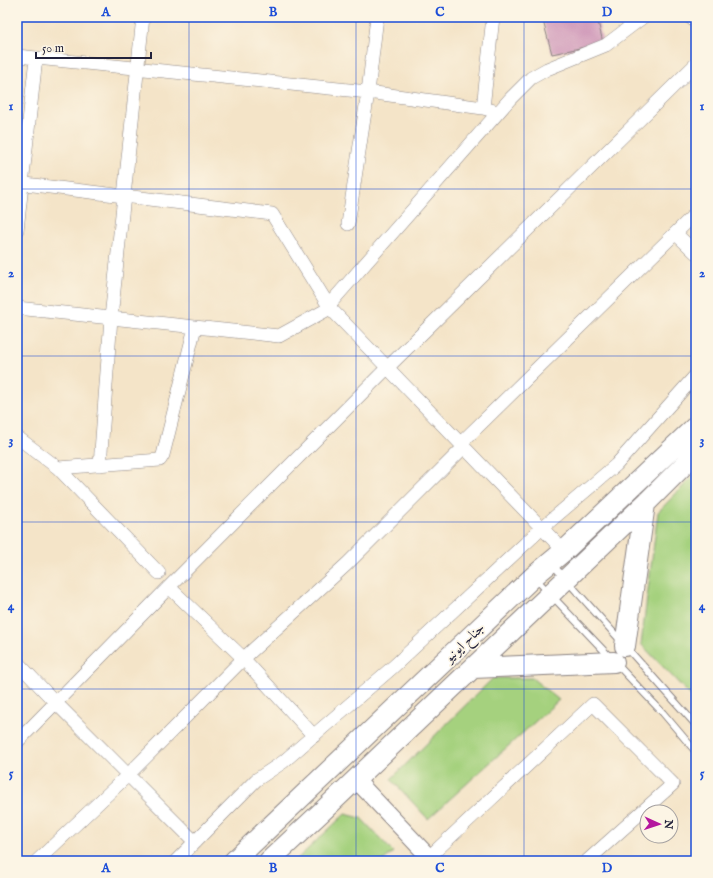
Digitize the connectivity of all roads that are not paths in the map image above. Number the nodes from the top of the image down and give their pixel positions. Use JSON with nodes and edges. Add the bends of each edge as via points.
{"nodes":[{"id":1,"x":143,"y":17,"type":"edge"},
{"id":2,"x":377,"y":17,"type":"edge"},
{"id":3,"x":493,"y":17,"type":"edge"},
{"id":4,"x":643,"y":17,"type":"edge"},
{"id":5,"x":690,"y":17,"type":"edge"},
{"id":6,"x":696,"y":22,"type":"edge"},
{"id":7,"x":17,"y":56,"type":"edge"},
{"id":8,"x":36,"y":58,"type":"junction"},
{"id":9,"x":696,"y":64,"type":"edge"},
{"id":10,"x":138,"y":68,"type":"junction"},
{"id":11,"x":368,"y":92,"type":"junction"},
{"id":12,"x":483,"y":108,"type":"junction"},
{"id":13,"x":498,"y":112,"type":"junction"},
{"id":14,"x":20,"y":183,"type":"edge"},
{"id":15,"x":125,"y":196,"type":"junction"},
{"id":16,"x":696,"y":213,"type":"edge"},
{"id":17,"x":348,"y":224,"type":"dead end"},
{"id":18,"x":17,"y":230,"type":"edge"},
{"id":19,"x":676,"y":234,"type":"junction"},
{"id":20,"x":696,"y":253,"type":"edge"},
{"id":21,"x":329,"y":307,"type":"junction"},
{"id":22,"x":17,"y":308,"type":"edge"},
{"id":23,"x":111,"y":318,"type":"junction"},
{"id":24,"x":195,"y":327,"type":"junction"},
{"id":25,"x":387,"y":368,"type":"junction"},
{"id":26,"x":696,"y":375,"type":"edge"},
{"id":27,"x":696,"y":426,"type":"edge"},
{"id":28,"x":17,"y":437,"type":"edge"},
{"id":29,"x":463,"y":445,"type":"junction"},
{"id":30,"x":696,"y":453,"type":"edge"},
{"id":31,"x":100,"y":465,"type":"junction"},
{"id":32,"x":58,"y":468,"type":"junction"},
{"id":33,"x":645,"y":504,"type":"junction"},
{"id":34,"x":543,"y":527,"type":"junction"},
{"id":35,"x":557,"y":556,"type":"junction"},
{"id":36,"x":159,"y":573,"type":"dead end"},
{"id":37,"x":534,"y":576,"type":"junction"},
{"id":38,"x":566,"y":579,"type":"junction"},
{"id":39,"x":169,"y":587,"type":"junction"},
{"id":40,"x":550,"y":595,"type":"junction"},
{"id":41,"x":620,"y":654,"type":"junction"},
{"id":42,"x":243,"y":659,"type":"junction"},
{"id":43,"x":17,"y":662,"type":"edge"},
{"id":44,"x":473,"y":668,"type":"junction"},
{"id":45,"x":55,"y":702,"type":"junction"},
{"id":46,"x":696,"y":725,"type":"edge"},
{"id":47,"x":314,"y":736,"type":"junction"},
{"id":48,"x":17,"y":742,"type":"edge"},
{"id":49,"x":696,"y":752,"type":"edge"},
{"id":50,"x":128,"y":775,"type":"junction"},
{"id":51,"x":356,"y":780,"type":"junction"},
{"id":52,"x":195,"y":842,"type":"junction"},
{"id":53,"x":426,"y":859,"type":"edge"},
{"id":54,"x":37,"y":861,"type":"edge"},
{"id":55,"x":176,"y":861,"type":"edge"},
{"id":56,"x":234,"y":861,"type":"edge"},
{"id":57,"x":269,"y":861,"type":"edge"},
{"id":58,"x":587,"y":861,"type":"edge"}],
"edges":[{"from":1,"to":10,"type":"street"},
{"from":2,"to":11,"type":"street"},
{"from":3,"to":12,"type":"street"},
{"from":4,"to":13,"type":"street","via":[[606,45],[546,69],[531,78]]},
{"from":5,"to":6,"type":"street"},
{"from":7,"to":8,"type":"street"},
{"from":8,"to":10,"type":"street"},
{"from":8,"to":14,"type":"street"},
{"from":9,"to":25,"type":"street"},
{"from":10,"to":11,"type":"street"},
{"from":10,"to":15,"type":"street"},
{"from":11,"to":12,"type":"street"},
{"from":11,"to":17,"type":"street"},
{"from":12,"to":13,"type":"street"},
{"from":13,"to":21,"type":"street"},
{"from":14,"to":15,"type":"street"},
{"from":14,"to":18,"type":"street"},
{"from":15,"to":21,"type":"street","via":[[272,214]]},
{"from":15,"to":23,"type":"street"},
{"from":16,"to":19,"type":"street"},
{"from":19,"to":20,"type":"street"},
{"from":19,"to":29,"type":"street"},
{"from":21,"to":24,"type":"street","via":[[279,336]]},
{"from":21,"to":25,"type":"street"},
{"from":22,"to":23,"type":"street"},
{"from":23,"to":24,"type":"street"},
{"from":23,"to":31,"type":"street"},
{"from":24,"to":31,"type":"street","via":[[160,460]]},
{"from":25,"to":29,"type":"street"},
{"from":25,"to":39,"type":"street"},
{"from":26,"to":34,"type":"street","via":[[616,465]]},
{"from":27,"to":35,"type":"main road","name":"جناح ایونیو"},
{"from":28,"to":32,"type":"street"},
{"from":29,"to":34,"type":"street"},
{"from":29,"to":42,"type":"street","via":[[347,564]]},
{"from":30,"to":33,"type":"main road","name":"جناح ایونیو"},
{"from":31,"to":32,"type":"street"},
{"from":32,"to":36,"type":"street"},
{"from":33,"to":38,"type":"main road","name":"جناح ایونیو"},
{"from":33,"to":41,"type":"main road"},
{"from":34,"to":35,"type":"street"},
{"from":34,"to":47,"type":"street"},
{"from":35,"to":37,"type":"main road","name":"جناح ایونیو"},
{"from":35,"to":38,"type":"lane"},
{"from":37,"to":40,"type":"lane"},
{"from":37,"to":56,"type":"main road","name":"جناح ایونیو"},
{"from":38,"to":40,"type":"main road","name":"جناح ایونیو"},
{"from":38,"to":41,"type":"lane"},
{"from":39,"to":42,"type":"street"},
{"from":39,"to":45,"type":"street"},
{"from":40,"to":41,"type":"lane"},
{"from":40,"to":44,"type":"main road","name":"جناح ایونیو"},
{"from":41,"to":44,"type":"main road"},
{"from":41,"to":46,"type":"lane"},
{"from":41,"to":49,"type":"lane"},
{"from":42,"to":47,"type":"street"},
{"from":42,"to":50,"type":"street"},
{"from":43,"to":45,"type":"street"},
{"from":44,"to":51,"type":"main road","name":"جناح ایونیو"},
{"from":45,"to":48,"type":"street"},
{"from":45,"to":50,"type":"street"},
{"from":47,"to":52,"type":"street","via":[[256,780]]},
{"from":50,"to":52,"type":"street"},
{"from":50,"to":54,"type":"street"},
{"from":51,"to":53,"type":"street"},
{"from":51,"to":57,"type":"main road","name":"جناح ایونیو"},
{"from":52,"to":55,"type":"street"},
{"from":53,"to":58,"type":"street","via":[[593,704],[673,784]]}]}
